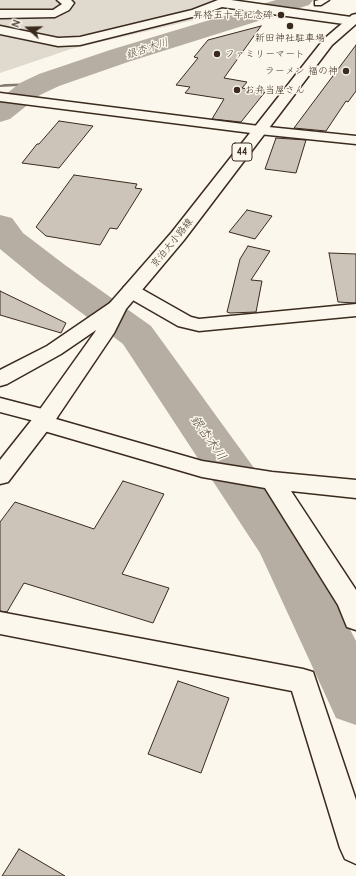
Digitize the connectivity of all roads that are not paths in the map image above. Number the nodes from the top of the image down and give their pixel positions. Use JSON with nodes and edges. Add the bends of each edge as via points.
{"nodes":[{"id":1,"x":63,"y":0,"type":"edge"},
{"id":2,"x":223,"y":2,"type":"edge"},
{"id":3,"x":0,"y":14,"type":"edge"},
{"id":4,"x":354,"y":15,"type":"edge"},
{"id":5,"x":0,"y":30,"type":"edge"},
{"id":6,"x":0,"y":97,"type":"edge"},
{"id":7,"x":259,"y":130,"type":"junction"},
{"id":8,"x":356,"y":140,"type":"edge"},
{"id":9,"x":124,"y":299,"type":"junction"},
{"id":10,"x":356,"y":310,"type":"edge"},
{"id":11,"x":99,"y":328,"type":"junction"},
{"id":12,"x":0,"y":379,"type":"edge"},
{"id":13,"x":0,"y":404,"type":"edge"},
{"id":14,"x":44,"y":420,"type":"junction"},
{"id":15,"x":0,"y":476,"type":"edge"},
{"id":16,"x":267,"y":480,"type":"junction"},
{"id":17,"x":356,"y":489,"type":"edge"},
{"id":18,"x":356,"y":618,"type":"edge"},
{"id":19,"x":0,"y":623,"type":"edge"},
{"id":20,"x":356,"y":848,"type":"edge"}],
"edges":[{"from":1,"to":3,"type":"street","via":[[68,3],[65,8],[54,13]]},
{"from":2,"to":4,"type":"street","via":[[281,11]]},
{"from":2,"to":5,"type":"street","via":[[196,13],[80,41],[58,42]]},
{"from":4,"to":7,"type":"street","name":"京泊大小路線","number":"44","via":[[328,42]]},
{"from":6,"to":7,"type":"street"},
{"from":7,"to":8,"type":"street"},
{"from":7,"to":9,"type":"street","name":"京泊大小路線","number":"44","via":[[178,236]]},
{"from":9,"to":10,"type":"street","via":[[199,325]]},
{"from":9,"to":11,"type":"street","name":"京泊大小路線","number":"44"},
{"from":11,"to":12,"type":"street"},
{"from":11,"to":14,"type":"street","name":"京泊大小路線","number":"44"},
{"from":13,"to":14,"type":"street"},
{"from":14,"to":15,"type":"street","name":"京泊大小路線","number":"44"},
{"from":14,"to":16,"type":"street","via":[[202,469]]},
{"from":16,"to":17,"type":"street"},
{"from":16,"to":18,"type":"street","via":[[349,601]]},
{"from":19,"to":20,"type":"street","via":[[303,682]]}]}
